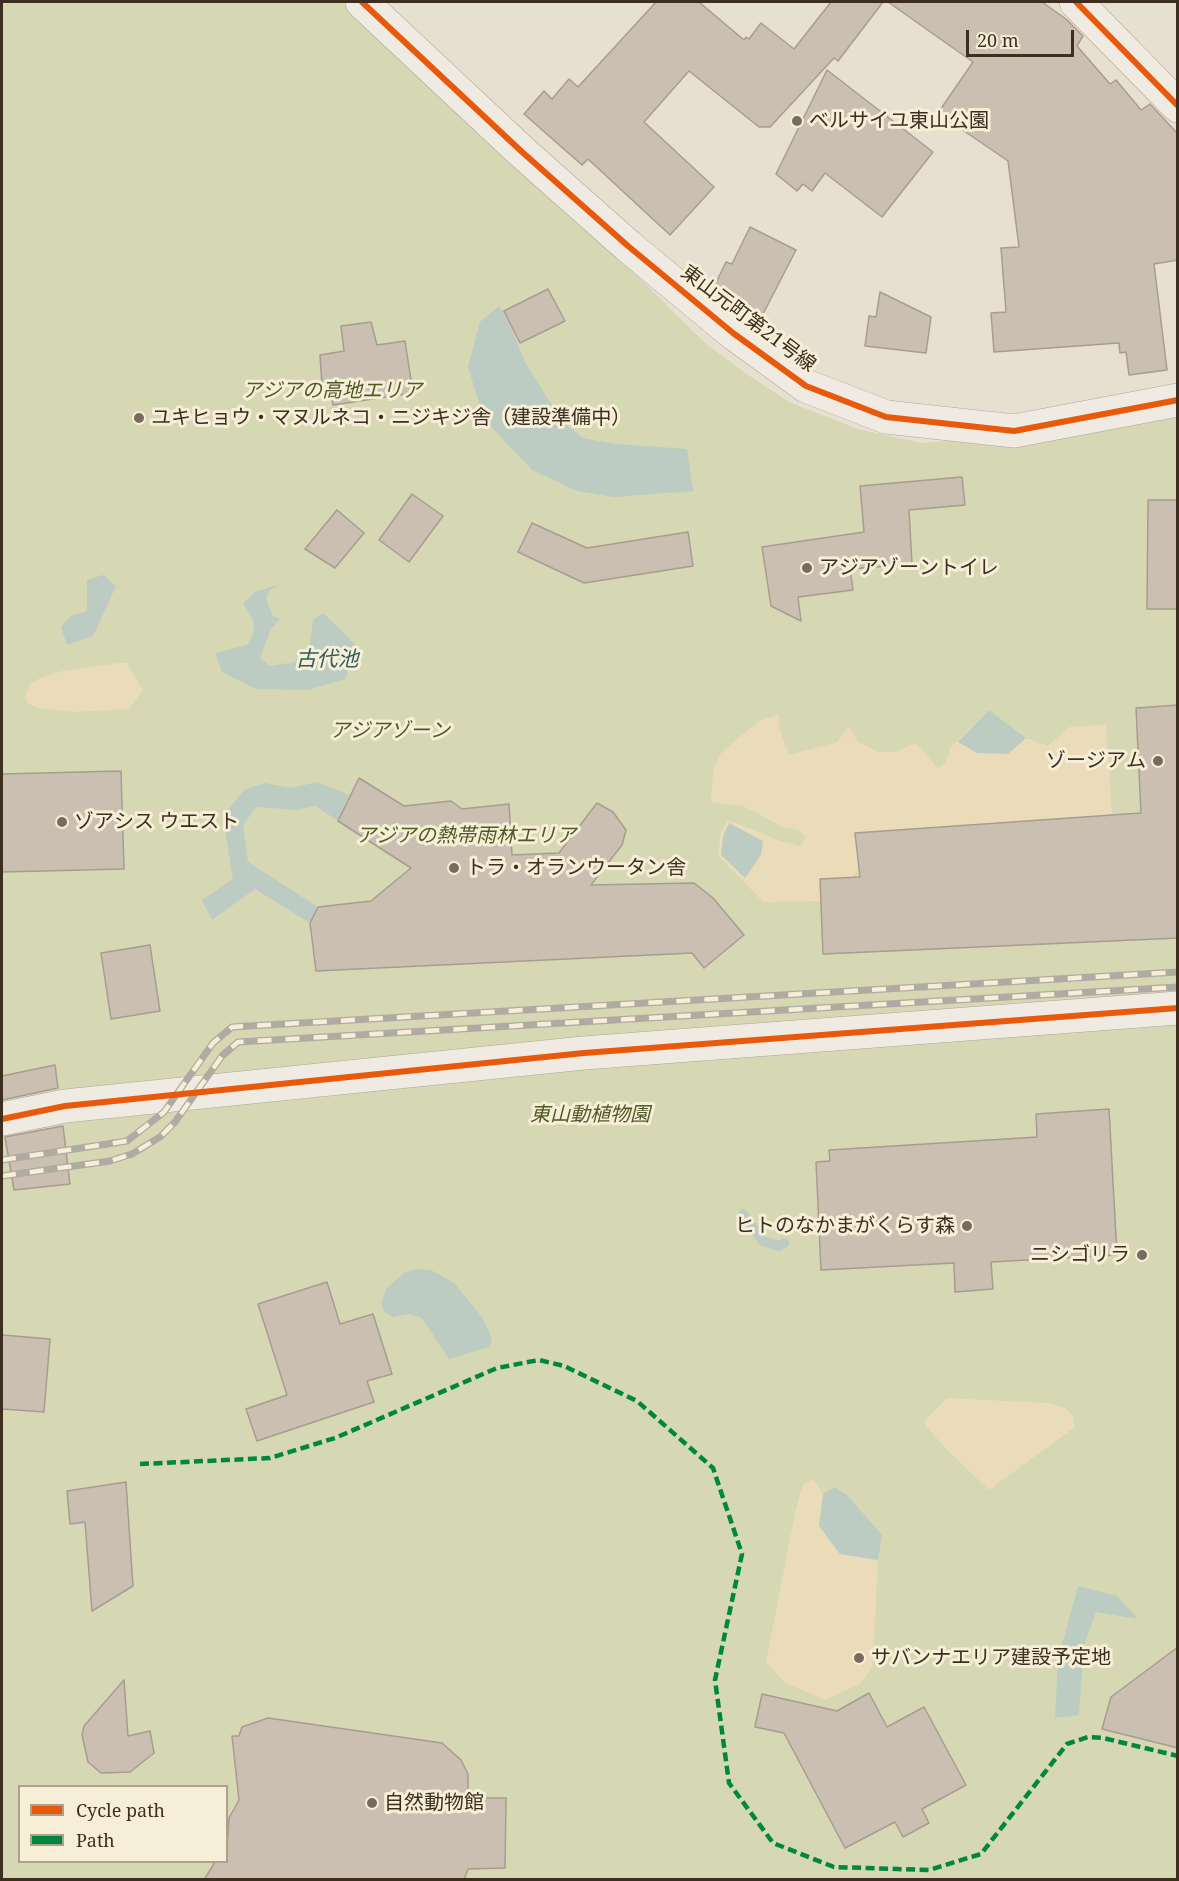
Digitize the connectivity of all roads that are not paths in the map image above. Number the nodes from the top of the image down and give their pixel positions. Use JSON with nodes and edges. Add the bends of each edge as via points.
{"nodes":[{"id":1,"x":363,"y":2,"type":"edge"},
{"id":2,"x":1076,"y":2,"type":"edge"},
{"id":3,"x":1178,"y":106,"type":"edge"},
{"id":4,"x":1178,"y":400,"type":"edge"},
{"id":5,"x":1178,"y":1008,"type":"edge"},
{"id":6,"x":2,"y":1119,"type":"edge"}],
"edges":[{"from":1,"to":4,"type":"street","name":"東山元町第21号線","via":[[628,246],[733,333],[806,386],[886,417],[1014,431]]},
{"from":2,"to":3,"type":"street"},
{"from":5,"to":6,"type":"street","via":[[584,1053],[65,1106]]}]}
